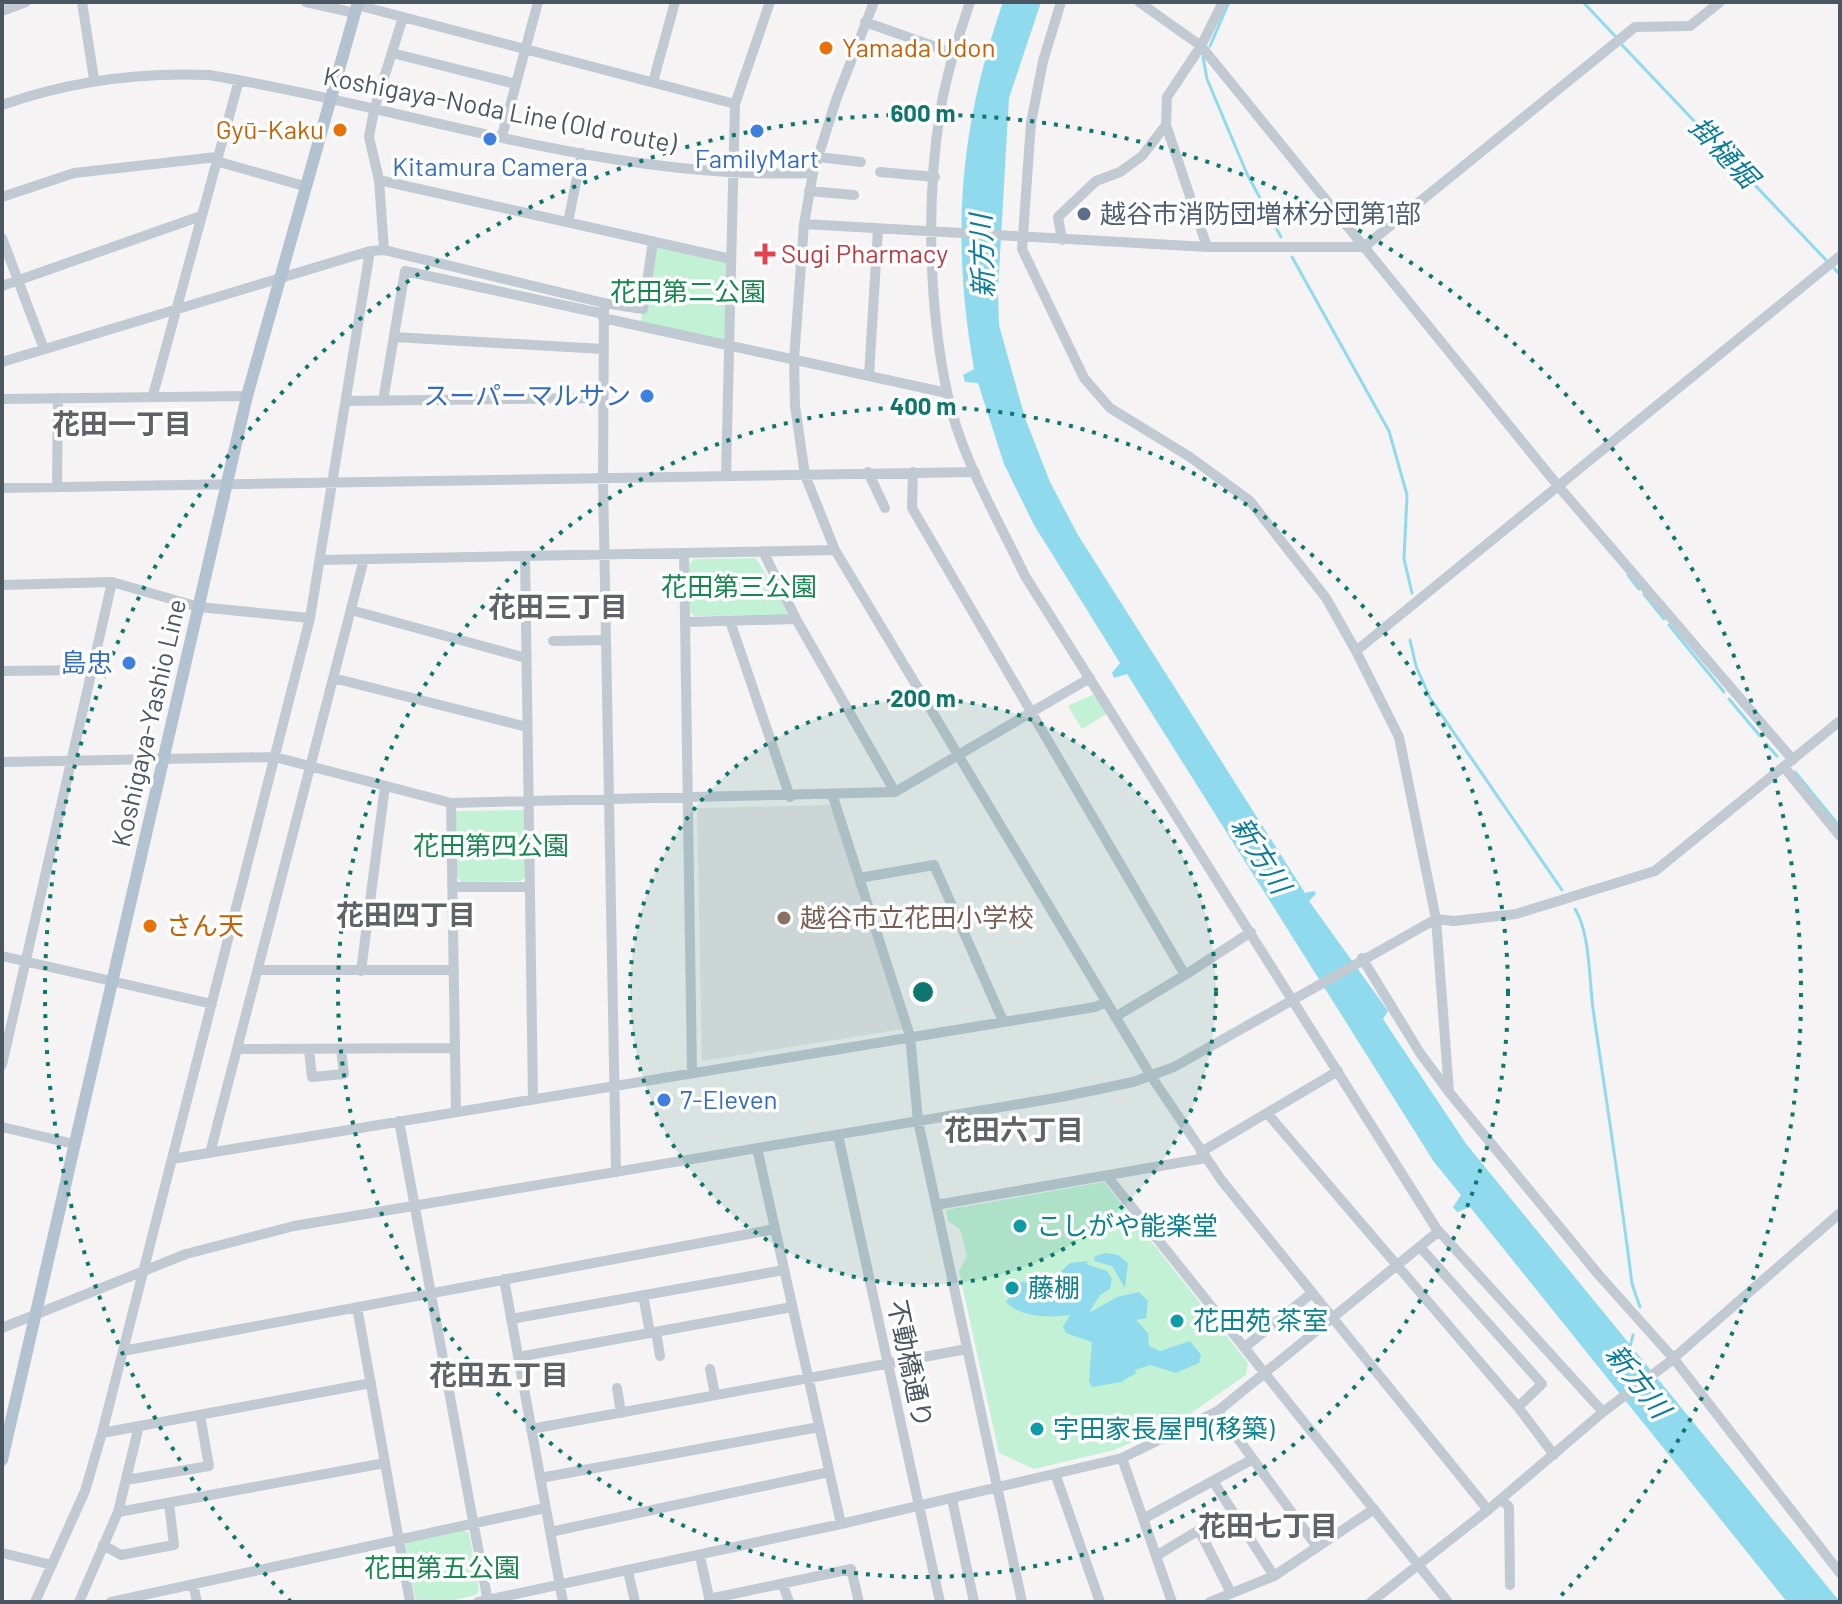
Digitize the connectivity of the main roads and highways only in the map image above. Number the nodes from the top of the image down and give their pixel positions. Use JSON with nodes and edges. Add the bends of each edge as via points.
{"nodes":[{"id":1,"x":357,"y":7,"type":"edge"},
{"id":2,"x":2,"y":1460,"type":"edge"}],
"edges":[{"from":1,"to":2,"type":"main road","name":"Koshigaya-Yashio Line","via":[[247,396]]}]}
